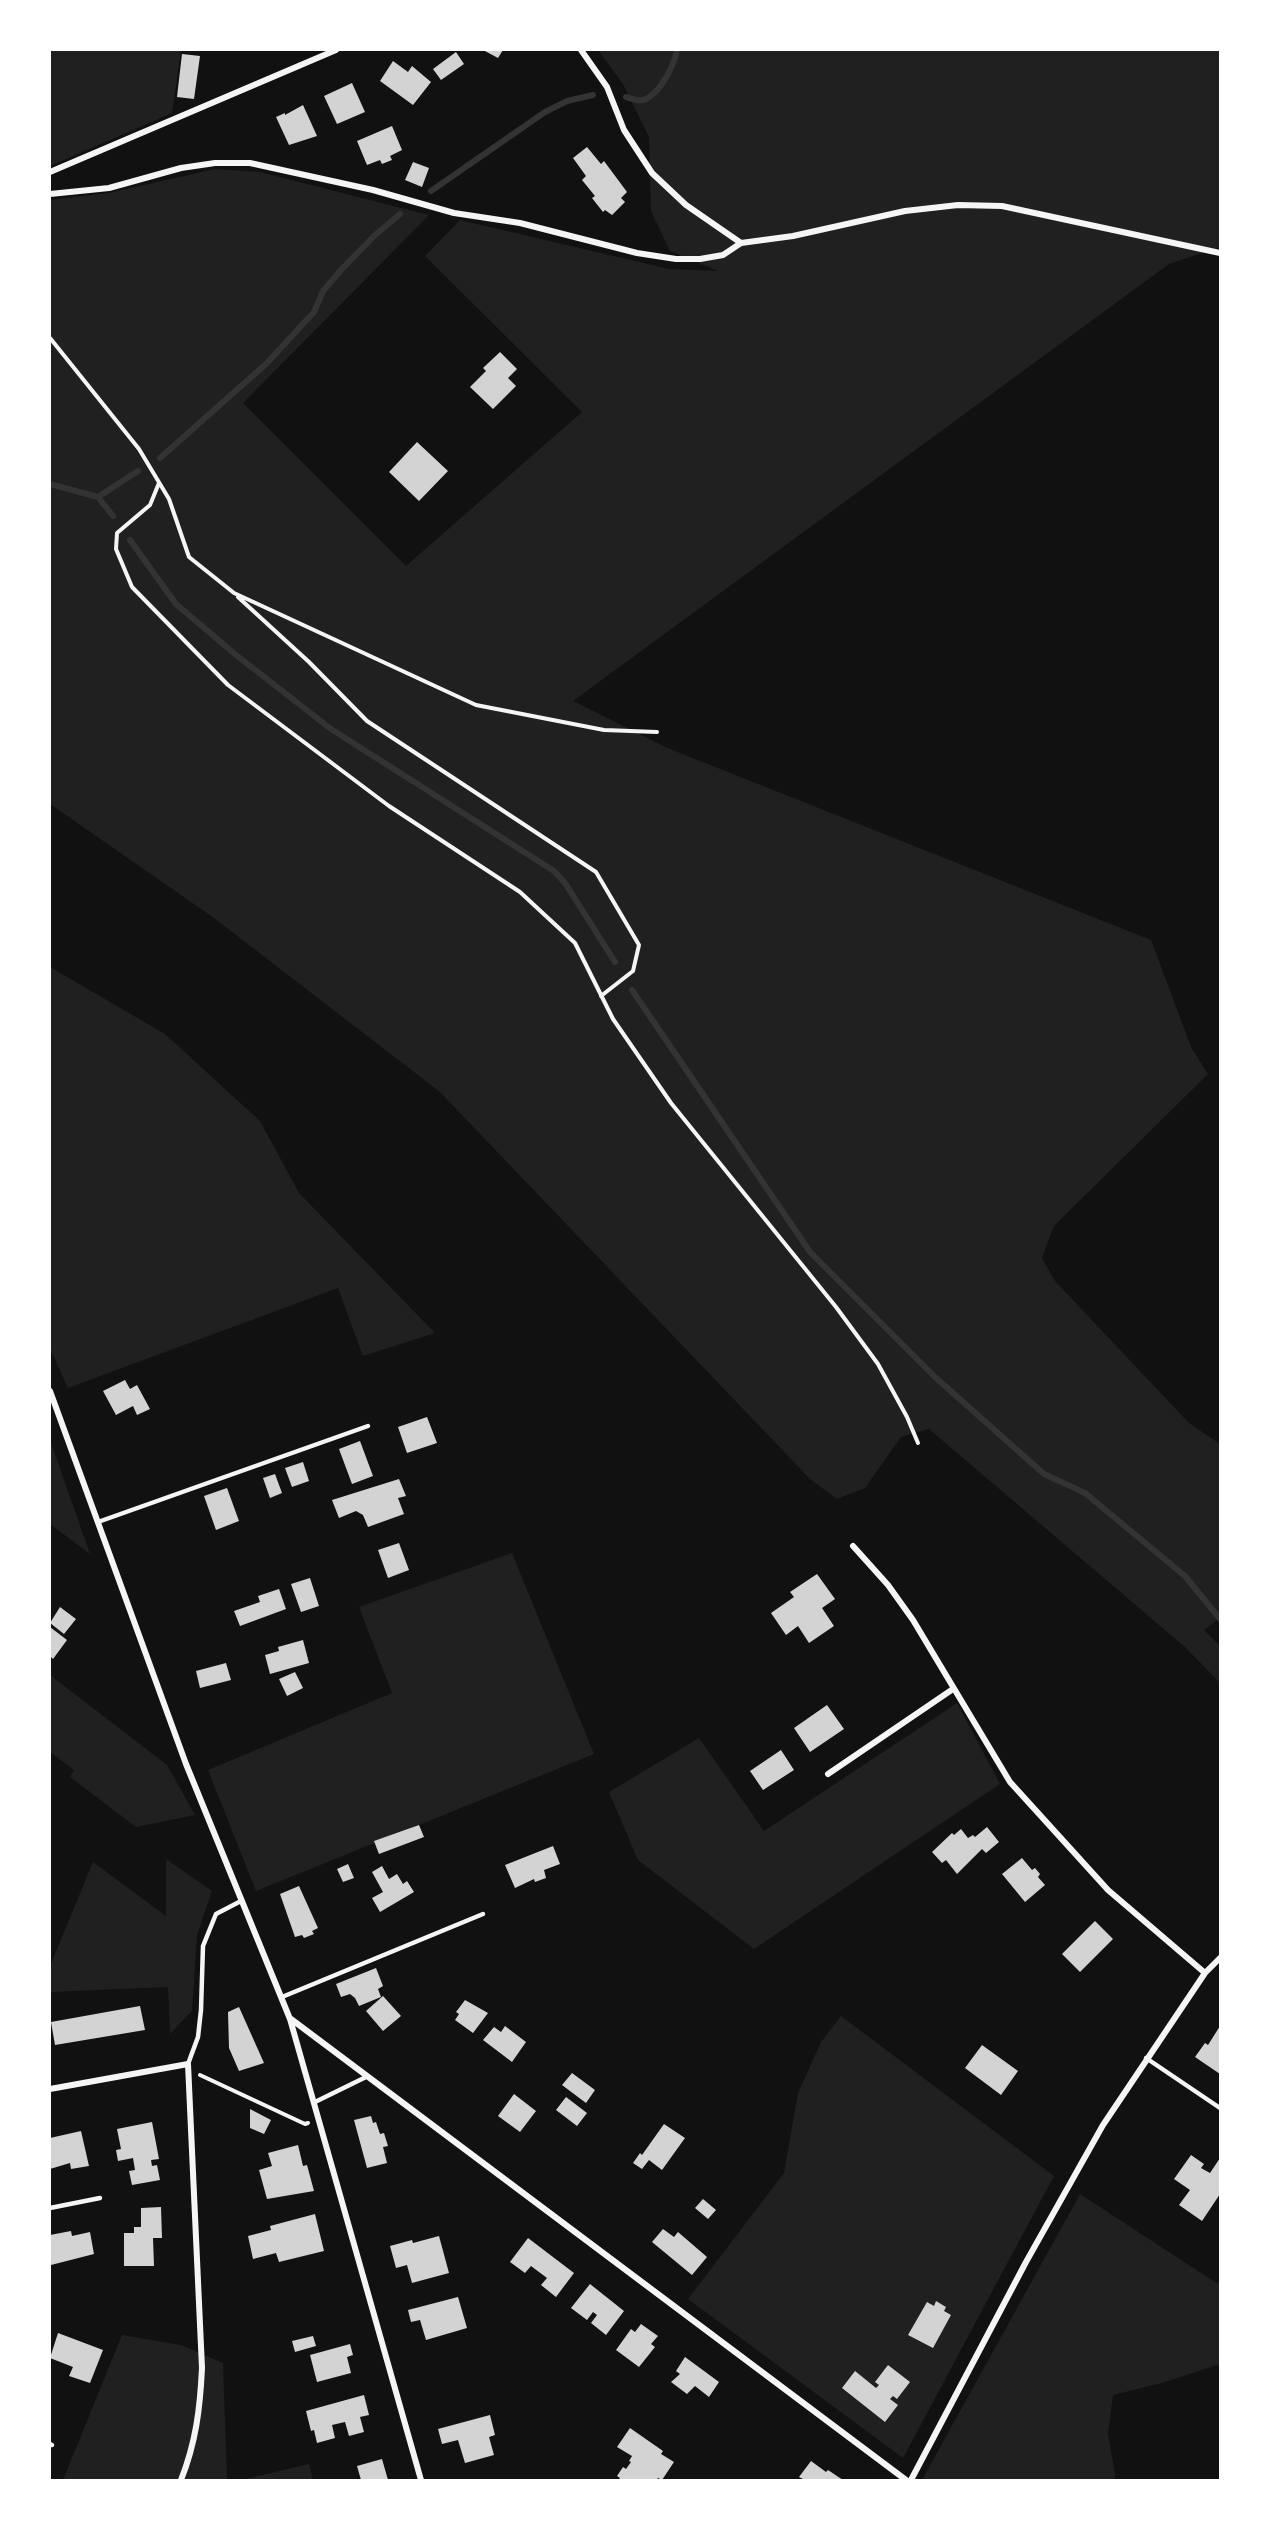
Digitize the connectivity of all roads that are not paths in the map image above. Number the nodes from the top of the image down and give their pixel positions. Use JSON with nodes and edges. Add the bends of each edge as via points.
{"nodes":[{"id":1,"x":336,"y":50,"type":"edge"},
{"id":2,"x":581,"y":50,"type":"edge"},
{"id":3,"x":50,"y":172,"type":"edge"},
{"id":4,"x":50,"y":194,"type":"edge"},
{"id":5,"x":741,"y":243,"type":"junction"},
{"id":6,"x":1221,"y":252,"type":"edge"},
{"id":7,"x":50,"y":1391,"type":"edge"},
{"id":8,"x":368,"y":1426,"type":"dead end"},
{"id":9,"x":98,"y":1522,"type":"junction"},
{"id":10,"x":853,"y":1546,"type":"dead end"},
{"id":11,"x":953,"y":1689,"type":"junction"},
{"id":12,"x":828,"y":1774,"type":"dead end"},
{"id":13,"x":241,"y":1901,"type":"junction"},
{"id":14,"x":483,"y":1914,"type":"dead end"},
{"id":15,"x":1221,"y":1958,"type":"edge"},
{"id":16,"x":1205,"y":1973,"type":"junction"},
{"id":17,"x":282,"y":1997,"type":"junction"},
{"id":18,"x":290,"y":2019,"type":"junction"},
{"id":19,"x":1146,"y":2058,"type":"junction"},
{"id":20,"x":188,"y":2067,"type":"junction"},
{"id":21,"x":366,"y":2077,"type":"junction"},
{"id":22,"x":50,"y":2089,"type":"edge"},
{"id":23,"x":315,"y":2102,"type":"junction"},
{"id":24,"x":1221,"y":2108,"type":"edge"},
{"id":25,"x":99,"y":2198,"type":"dead end"},
{"id":26,"x":50,"y":2208,"type":"edge"},
{"id":27,"x":181,"y":2481,"type":"edge"},
{"id":28,"x":422,"y":2481,"type":"edge"},
{"id":29,"x":906,"y":2481,"type":"edge"},
{"id":30,"x":911,"y":2481,"type":"edge"}],
"edges":[{"from":1,"to":3,"type":"street"},
{"from":2,"to":5,"type":"street","via":[[607,87],[624,130],[652,173],[686,205]]},
{"from":4,"to":5,"type":"street","via":[[109,188],[181,168],[250,163],[637,253],[700,259],[723,255]]},
{"from":5,"to":6,"type":"street","via":[[794,236],[905,211],[958,205],[1002,206]]},
{"from":7,"to":9,"type":"street"},
{"from":8,"to":9,"type":"lane"},
{"from":9,"to":13,"type":"street","via":[[186,1764]]},
{"from":10,"to":11,"type":"street","via":[[913,1620]]},
{"from":11,"to":12,"type":"street"},
{"from":11,"to":16,"type":"street","via":[[1010,1782],[1108,1890]]},
{"from":13,"to":17,"type":"street"},
{"from":13,"to":20,"type":"lane","via":[[216,1914],[203,1946],[198,2037]]},
{"from":14,"to":17,"type":"lane"},
{"from":15,"to":16,"type":"street"},
{"from":16,"to":19,"type":"street"},
{"from":17,"to":18,"type":"street"},
{"from":18,"to":21,"type":"street"},
{"from":18,"to":23,"type":"street"},
{"from":19,"to":24,"type":"lane"},
{"from":19,"to":30,"type":"street","via":[[1065,2192]]},
{"from":20,"to":22,"type":"street"},
{"from":20,"to":27,"type":"street","via":[[202,2368],[200,2417]]},
{"from":21,"to":23,"type":"lane"},
{"from":21,"to":29,"type":"street"},
{"from":23,"to":28,"type":"street"},
{"from":25,"to":26,"type":"lane"}]}
